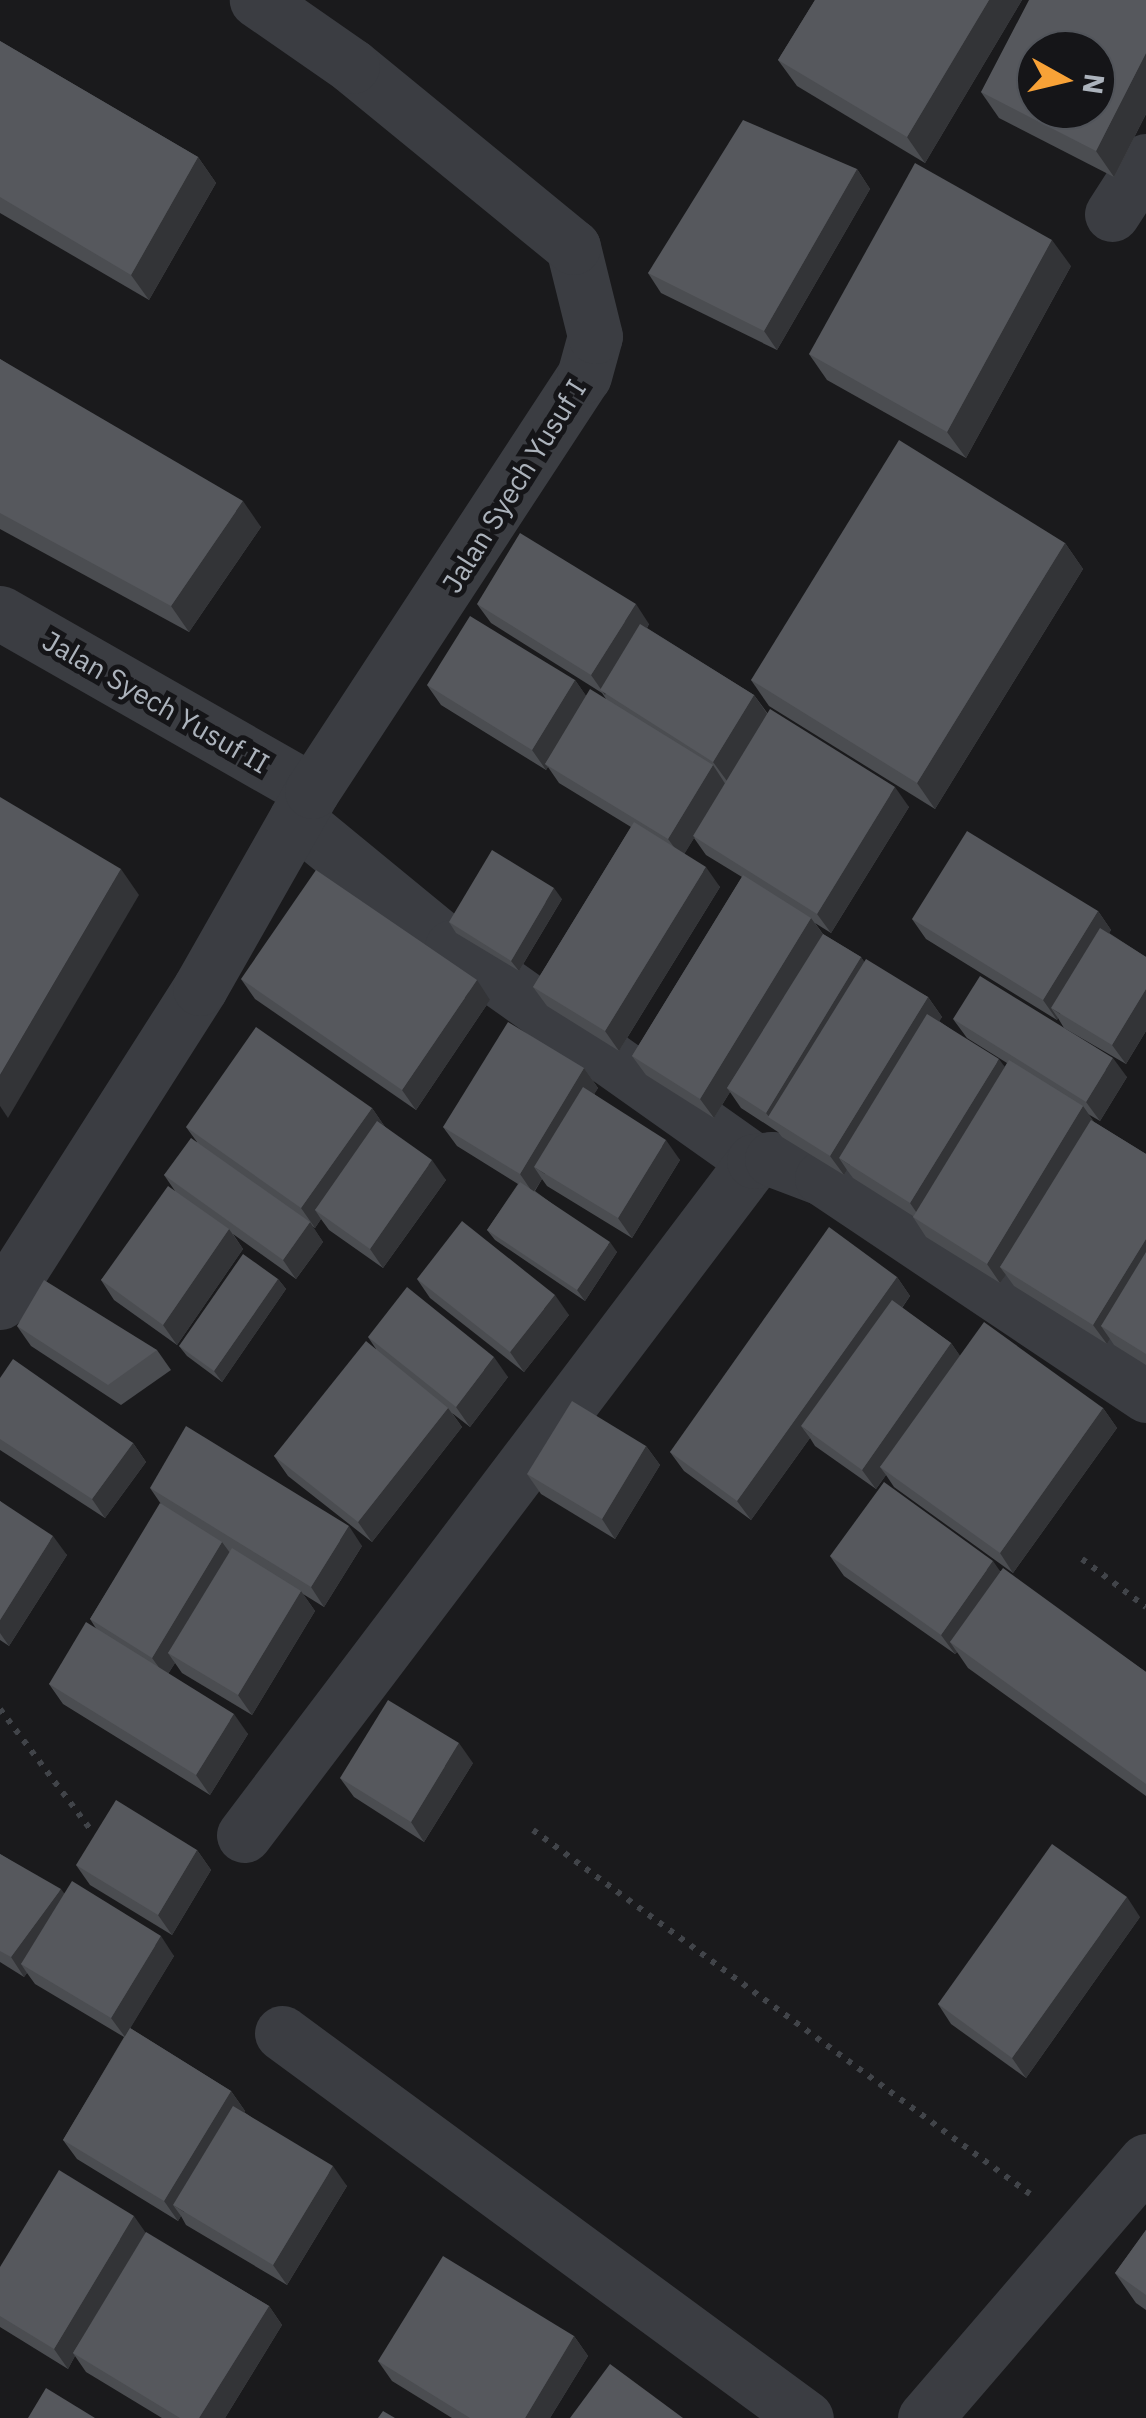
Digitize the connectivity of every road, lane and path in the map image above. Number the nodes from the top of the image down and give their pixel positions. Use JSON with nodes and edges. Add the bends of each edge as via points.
{"nodes":[{"id":1,"x":257,"y":0,"type":"edge"},
{"id":2,"x":1146,"y":161,"type":"edge"},
{"id":3,"x":1112,"y":214,"type":"dead end"},
{"id":4,"x":0,"y":613,"type":"edge"},
{"id":5,"x":304,"y":805,"type":"junction"},
{"id":6,"x":754,"y":1161,"type":"junction"},
{"id":7,"x":8,"y":1269,"type":"edge"},
{"id":8,"x":1146,"y":1395,"type":"edge"},
{"id":9,"x":1082,"y":1559,"type":"dead end"},
{"id":10,"x":1146,"y":1608,"type":"edge"},
{"id":11,"x":0,"y":1709,"type":"edge"},
{"id":12,"x":91,"y":1830,"type":"dead end"},
{"id":13,"x":534,"y":1830,"type":"dead end"},
{"id":14,"x":244,"y":1834,"type":"dead end"},
{"id":15,"x":282,"y":2032,"type":"dead end"},
{"id":16,"x":1146,"y":2161,"type":"edge"},
{"id":17,"x":1088,"y":2236,"type":"junction"},
{"id":18,"x":806,"y":2418,"type":"edge"},
{"id":19,"x":926,"y":2418,"type":"edge"}],
"edges":[{"from":1,"to":5,"type":"street","name":"Jalan Syech Yusuf I","via":[[352,66],[573,247],[595,336],[584,376]]},
{"from":2,"to":3,"type":"street"},
{"from":4,"to":5,"type":"street","name":"Jalan Syech Yusuf II"},
{"from":5,"to":6,"type":"street","name":"Jalan Syech Yusuf II","via":[[452,947]]},
{"from":5,"to":7,"type":"street","name":"Jalan Syech Yusuf I","via":[[200,988]]},
{"from":6,"to":8,"type":"street","via":[[772,1159],[822,1178]]},
{"from":6,"to":14,"type":"street"},
{"from":9,"to":10,"type":"path"},
{"from":11,"to":12,"type":"path"},
{"from":13,"to":17,"type":"path"},
{"from":15,"to":18,"type":"street"},
{"from":16,"to":17,"type":"street"},
{"from":17,"to":19,"type":"street"}]}
